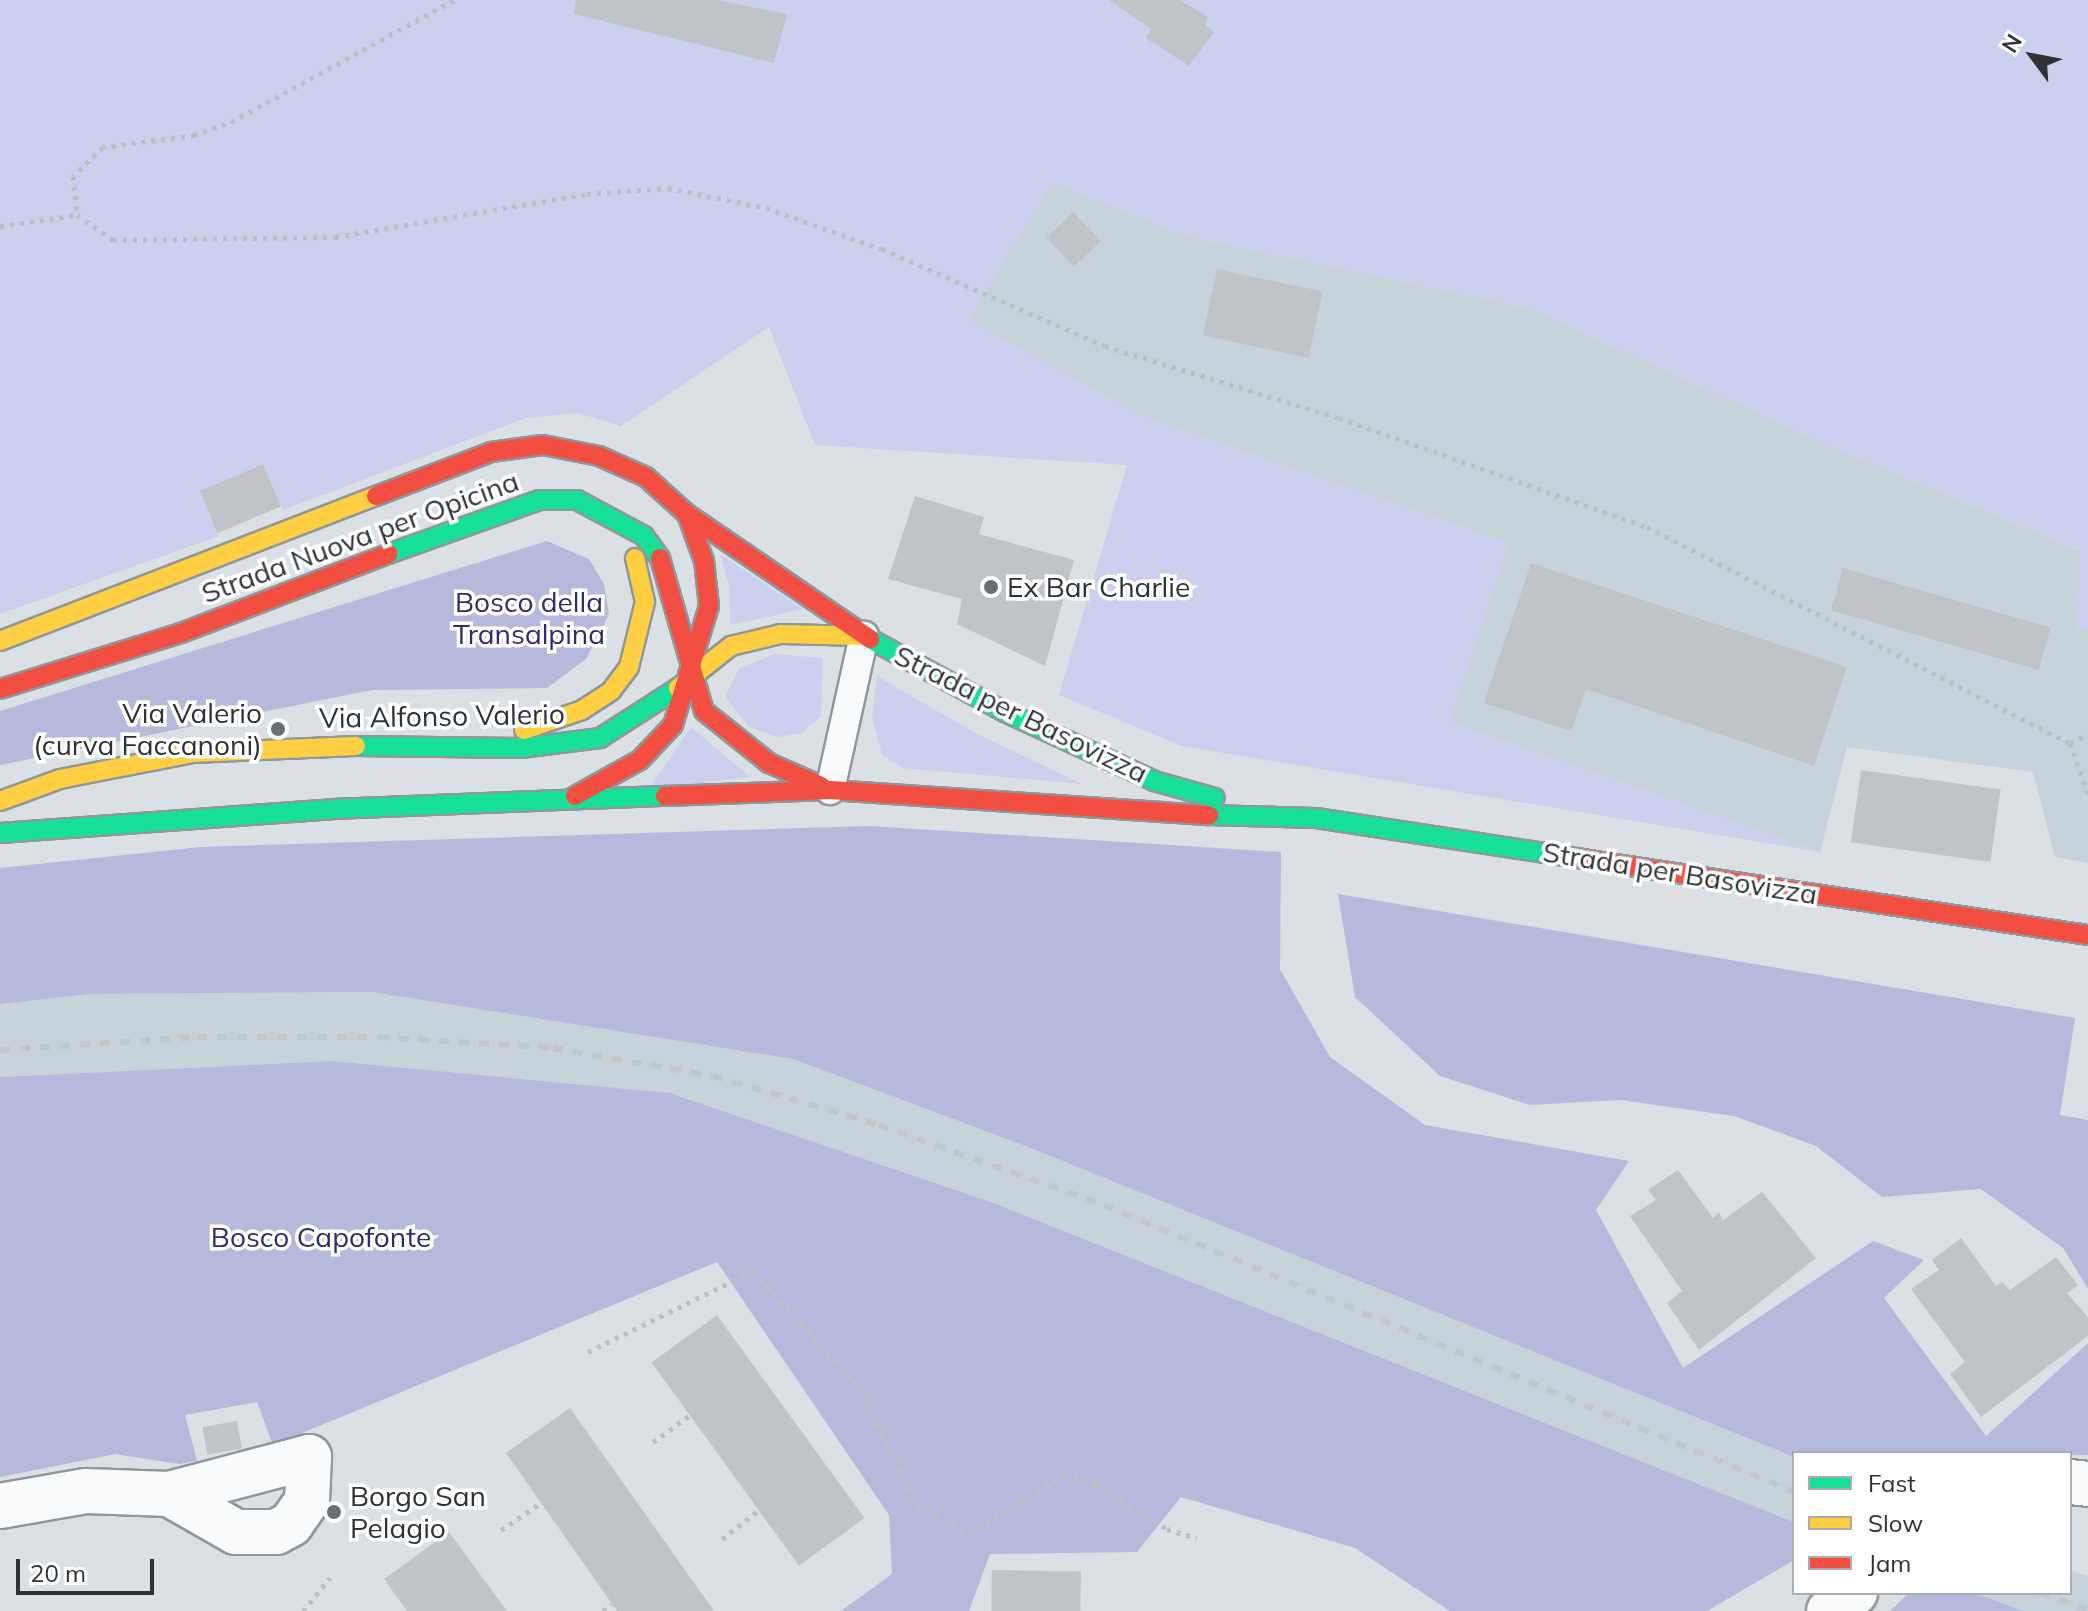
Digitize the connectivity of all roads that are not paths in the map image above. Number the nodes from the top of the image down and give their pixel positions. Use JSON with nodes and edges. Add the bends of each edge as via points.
{"nodes":[{"id":1,"x":687,"y":514,"type":"junction"},
{"id":2,"x":622,"y":522,"type":"junction"},
{"id":3,"x":864,"y":636,"type":"junction"},
{"id":4,"x":0,"y":641,"type":"edge"},
{"id":5,"x":692,"y":674,"type":"junction"},
{"id":6,"x":0,"y":689,"type":"edge"},
{"id":7,"x":411,"y":743,"type":"junction"},
{"id":8,"x":830,"y":790,"type":"junction"},
{"id":9,"x":0,"y":801,"type":"edge"},
{"id":10,"x":566,"y":801,"type":"junction"},
{"id":11,"x":1272,"y":814,"type":"junction"},
{"id":12,"x":0,"y":833,"type":"edge"},
{"id":13,"x":2088,"y":935,"type":"edge"},
{"id":14,"x":169,"y":1494,"type":"dead end"},
{"id":15,"x":0,"y":1506,"type":"edge"}],
"edges":[{"from":1,"to":3,"type":"main road","name":"Strada per Basovizza"},
{"from":1,"to":4,"type":"main road","name":"Strada Nuova per Opicina","via":[[646,477],[599,456],[543,445],[491,452]]},
{"from":1,"to":5,"type":"main road","name":"Strada Nuova per Opicina","via":[[704,561],[709,606]]},
{"from":2,"to":5,"type":"main road","name":"Strada Nuova per Opicina","via":[[644,536],[660,558]]},
{"from":2,"to":6,"type":"main road","name":"Strada Nuova per Opicina","via":[[577,500],[540,500],[181,633]]},
{"from":2,"to":7,"type":"main road","via":[[645,602],[641,638],[611,691],[582,710],[527,730]]},
{"from":3,"to":5,"type":"main road","name":"Strada per Basovizza","via":[[781,634],[731,646]]},
{"from":3,"to":8,"type":"lane","name":"Strada per Basovizza"},
{"from":3,"to":11,"type":"main road","name":"Strada per Basovizza","via":[[1074,746],[1154,781]]},
{"from":5,"to":7,"type":"main road","name":"Via Alfonso Valerio","via":[[650,711],[600,738],[521,748]]},
{"from":5,"to":8,"type":"main road","name":"Strada per Basovizza","via":[[704,711],[728,736]]},
{"from":5,"to":10,"type":"main road","via":[[673,725],[640,760]]},
{"from":7,"to":9,"type":"main road","name":"Via Alfonso Valerio","via":[[193,753],[60,779]]},
{"from":8,"to":10,"type":"main road","name":"Strada per Basovizza"},
{"from":8,"to":11,"type":"main road","name":"Strada per Basovizza","via":[[1137,813]]},
{"from":10,"to":12,"type":"main road","via":[[335,809]]},
{"from":11,"to":13,"type":"main road","name":"Strada per Basovizza"},
{"from":14,"to":15,"type":"street","via":[[86,1491]]}]}
